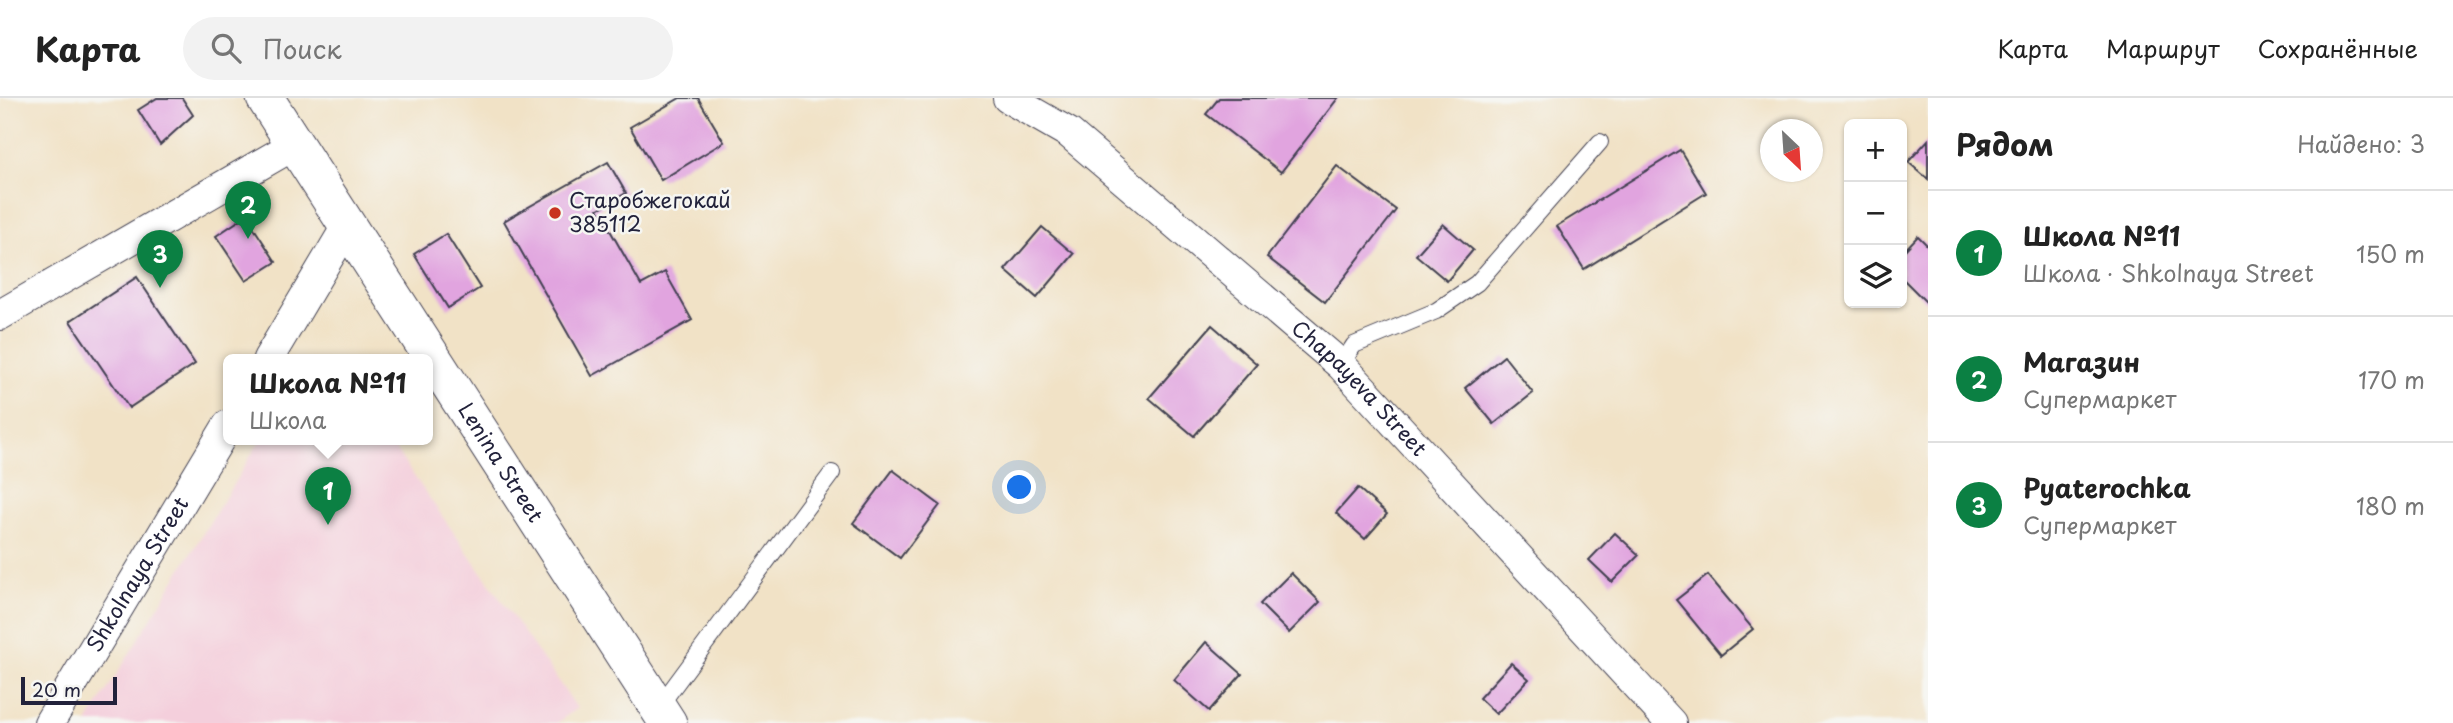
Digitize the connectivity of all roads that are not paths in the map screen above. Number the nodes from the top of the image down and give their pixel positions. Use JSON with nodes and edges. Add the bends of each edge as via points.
{"nodes":[{"id":1,"x":265,"y":98,"type":"edge"},
{"id":2,"x":1008,"y":98,"type":"edge"},
{"id":3,"x":1600,"y":142,"type":"dead end"},
{"id":4,"x":294,"y":145,"type":"junction"},
{"id":5,"x":346,"y":229,"type":"junction"},
{"id":6,"x":0,"y":315,"type":"edge"},
{"id":7,"x":271,"y":354,"type":"edge"},
{"id":8,"x":427,"y":354,"type":"edge"},
{"id":9,"x":433,"y":363,"type":"edge"},
{"id":10,"x":1340,"y":365,"type":"junction"},
{"id":11,"x":223,"y":433,"type":"edge"},
{"id":12,"x":832,"y":472,"type":"dead end"},
{"id":13,"x":663,"y":716,"type":"edge"},
{"id":14,"x":49,"y":723,"type":"edge"},
{"id":15,"x":1671,"y":723,"type":"edge"}],
"edges":[{"from":1,"to":4,"type":"street","name":"Lenina Street"},
{"from":2,"to":10,"type":"street","name":"Chapayeva Street","via":[[1069,133]]},
{"from":3,"to":10,"type":"lane","via":[[1476,284],[1436,312],[1354,345]]},
{"from":4,"to":5,"type":"street","name":"Lenina Street"},
{"from":4,"to":6,"type":"street"},
{"from":5,"to":7,"type":"street"},
{"from":5,"to":8,"type":"street","name":"Lenina Street"},
{"from":9,"to":13,"type":"street","name":"Lenina Street"},
{"from":10,"to":15,"type":"street","name":"Chapayeva Street"},
{"from":11,"to":14,"type":"street","name":"Shkolnaya Street"},
{"from":12,"to":13,"type":"lane"}]}
